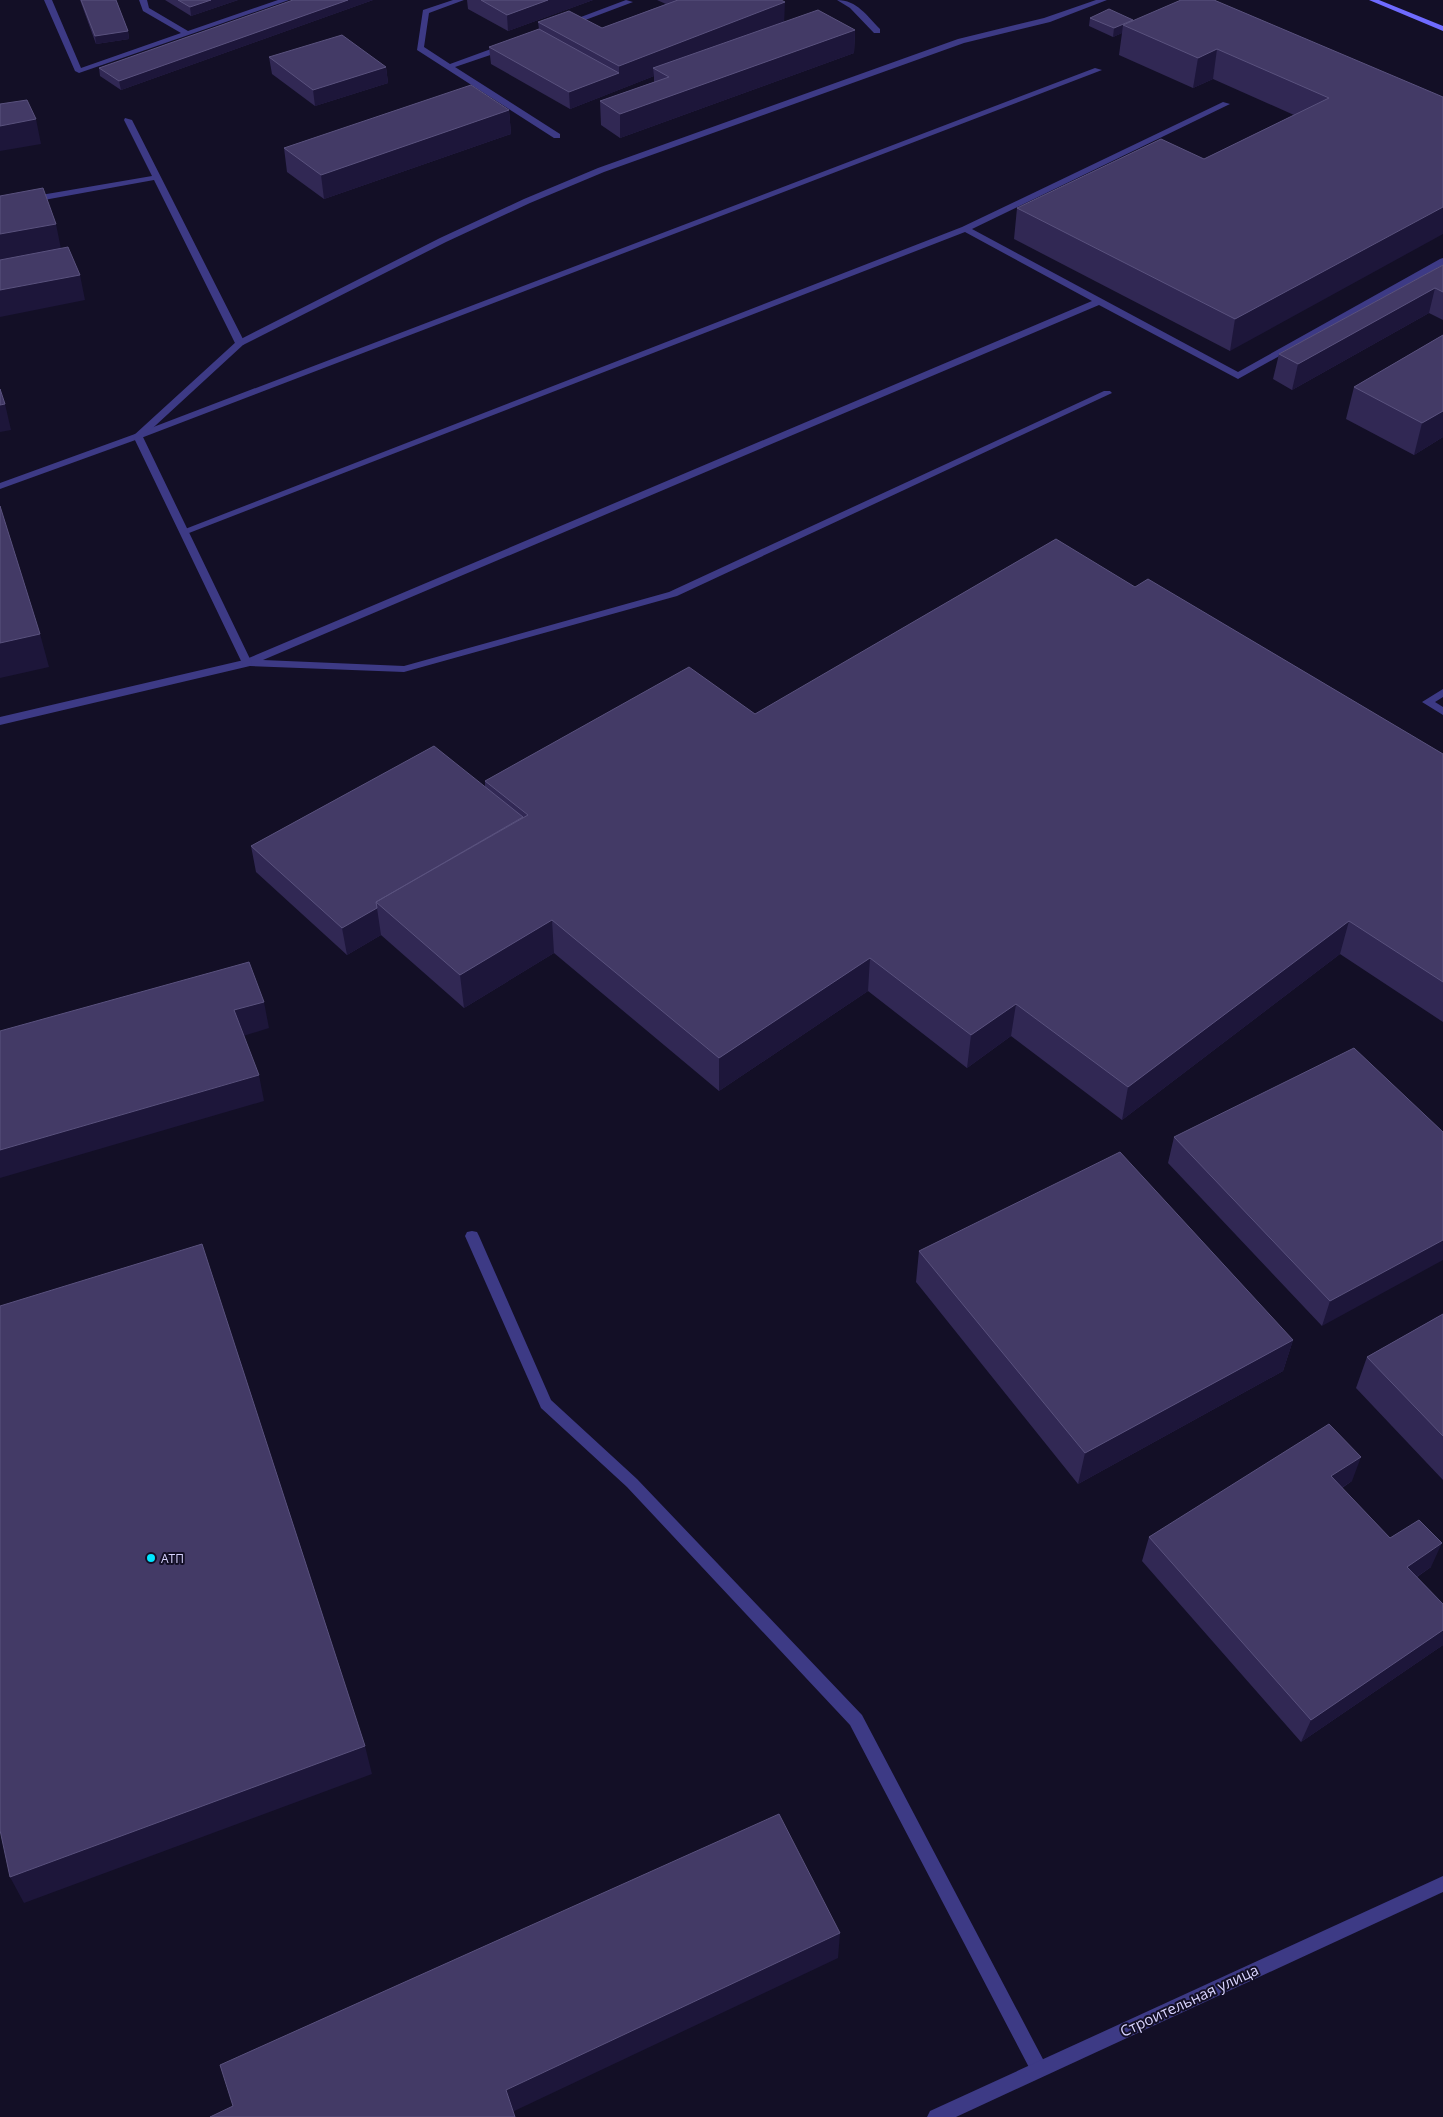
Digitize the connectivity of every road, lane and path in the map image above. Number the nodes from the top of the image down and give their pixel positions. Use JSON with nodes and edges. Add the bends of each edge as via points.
{"nodes":[{"id":1,"x":48,"y":0,"type":"edge"},
{"id":2,"x":143,"y":0,"type":"edge"},
{"id":3,"x":285,"y":0,"type":"edge"},
{"id":4,"x":460,"y":0,"type":"edge"},
{"id":5,"x":841,"y":0,"type":"edge"},
{"id":6,"x":1103,"y":0,"type":"edge"},
{"id":7,"x":1373,"y":0,"type":"edge"},
{"id":8,"x":629,"y":2,"type":"dead end"},
{"id":9,"x":557,"y":28,"type":"edge"},
{"id":10,"x":1443,"y":30,"type":"edge"},
{"id":11,"x":876,"y":31,"type":"dead end"},
{"id":12,"x":187,"y":34,"type":"junction"},
{"id":13,"x":512,"y":44,"type":"edge"},
{"id":14,"x":449,"y":67,"type":"junction"},
{"id":15,"x":1098,"y":70,"type":"dead end"},
{"id":16,"x":488,"y":92,"type":"junction"},
{"id":17,"x":479,"y":95,"type":"edge"},
{"id":18,"x":1226,"y":104,"type":"dead end"},
{"id":19,"x":128,"y":120,"type":"dead end"},
{"id":20,"x":557,"y":136,"type":"dead end"},
{"id":21,"x":158,"y":177,"type":"junction"},
{"id":22,"x":0,"y":205,"type":"edge"},
{"id":23,"x":965,"y":229,"type":"junction"},
{"id":24,"x":1443,"y":261,"type":"edge"},
{"id":25,"x":1100,"y":301,"type":"junction"},
{"id":26,"x":240,"y":343,"type":"junction"},
{"id":27,"x":1107,"y":393,"type":"dead end"},
{"id":28,"x":138,"y":436,"type":"junction"},
{"id":29,"x":0,"y":486,"type":"edge"},
{"id":30,"x":185,"y":531,"type":"junction"},
{"id":31,"x":247,"y":663,"type":"junction"},
{"id":32,"x":1443,"y":692,"type":"edge"},
{"id":33,"x":1443,"y":712,"type":"edge"},
{"id":34,"x":0,"y":721,"type":"edge"},
{"id":35,"x":472,"y":1236,"type":"dead end"},
{"id":36,"x":1443,"y":1884,"type":"edge"},
{"id":37,"x":1040,"y":2069,"type":"junction"},
{"id":38,"x":936,"y":2117,"type":"edge"}],
"edges":[{"from":1,"to":12,"type":"street","via":[[79,71]]},
{"from":2,"to":12,"type":"street","via":[[146,9]]},
{"from":3,"to":12,"type":"street"},
{"from":4,"to":14,"type":"street","via":[[426,12],[420,48]]},
{"from":5,"to":11,"type":"street","via":[[854,6]]},
{"from":6,"to":26,"type":"street","via":[[1047,20],[961,41],[600,170],[443,240]]},
{"from":7,"to":10,"type":"main road"},
{"from":8,"to":9,"type":"street"},
{"from":13,"to":14,"type":"street"},
{"from":14,"to":16,"type":"street"},
{"from":15,"to":28,"type":"street"},
{"from":16,"to":17,"type":"street"},
{"from":16,"to":20,"type":"street"},
{"from":18,"to":23,"type":"street"},
{"from":19,"to":21,"type":"street"},
{"from":21,"to":22,"type":"street"},
{"from":21,"to":26,"type":"street"},
{"from":23,"to":25,"type":"street"},
{"from":23,"to":30,"type":"street"},
{"from":24,"to":25,"type":"street","via":[[1238,376]]},
{"from":25,"to":31,"type":"street"},
{"from":26,"to":28,"type":"street"},
{"from":27,"to":31,"type":"street","via":[[673,594],[404,669]]},
{"from":28,"to":29,"type":"street"},
{"from":28,"to":30,"type":"street"},
{"from":30,"to":31,"type":"street"},
{"from":31,"to":34,"type":"street"},
{"from":32,"to":33,"type":"street","via":[[1427,702]]},
{"from":35,"to":37,"type":"street","via":[[546,1404],[632,1483],[856,1720]]},
{"from":36,"to":37,"type":"street","name":"Строительная улица"},
{"from":37,"to":38,"type":"street","name":"Строительная улица"}]}
